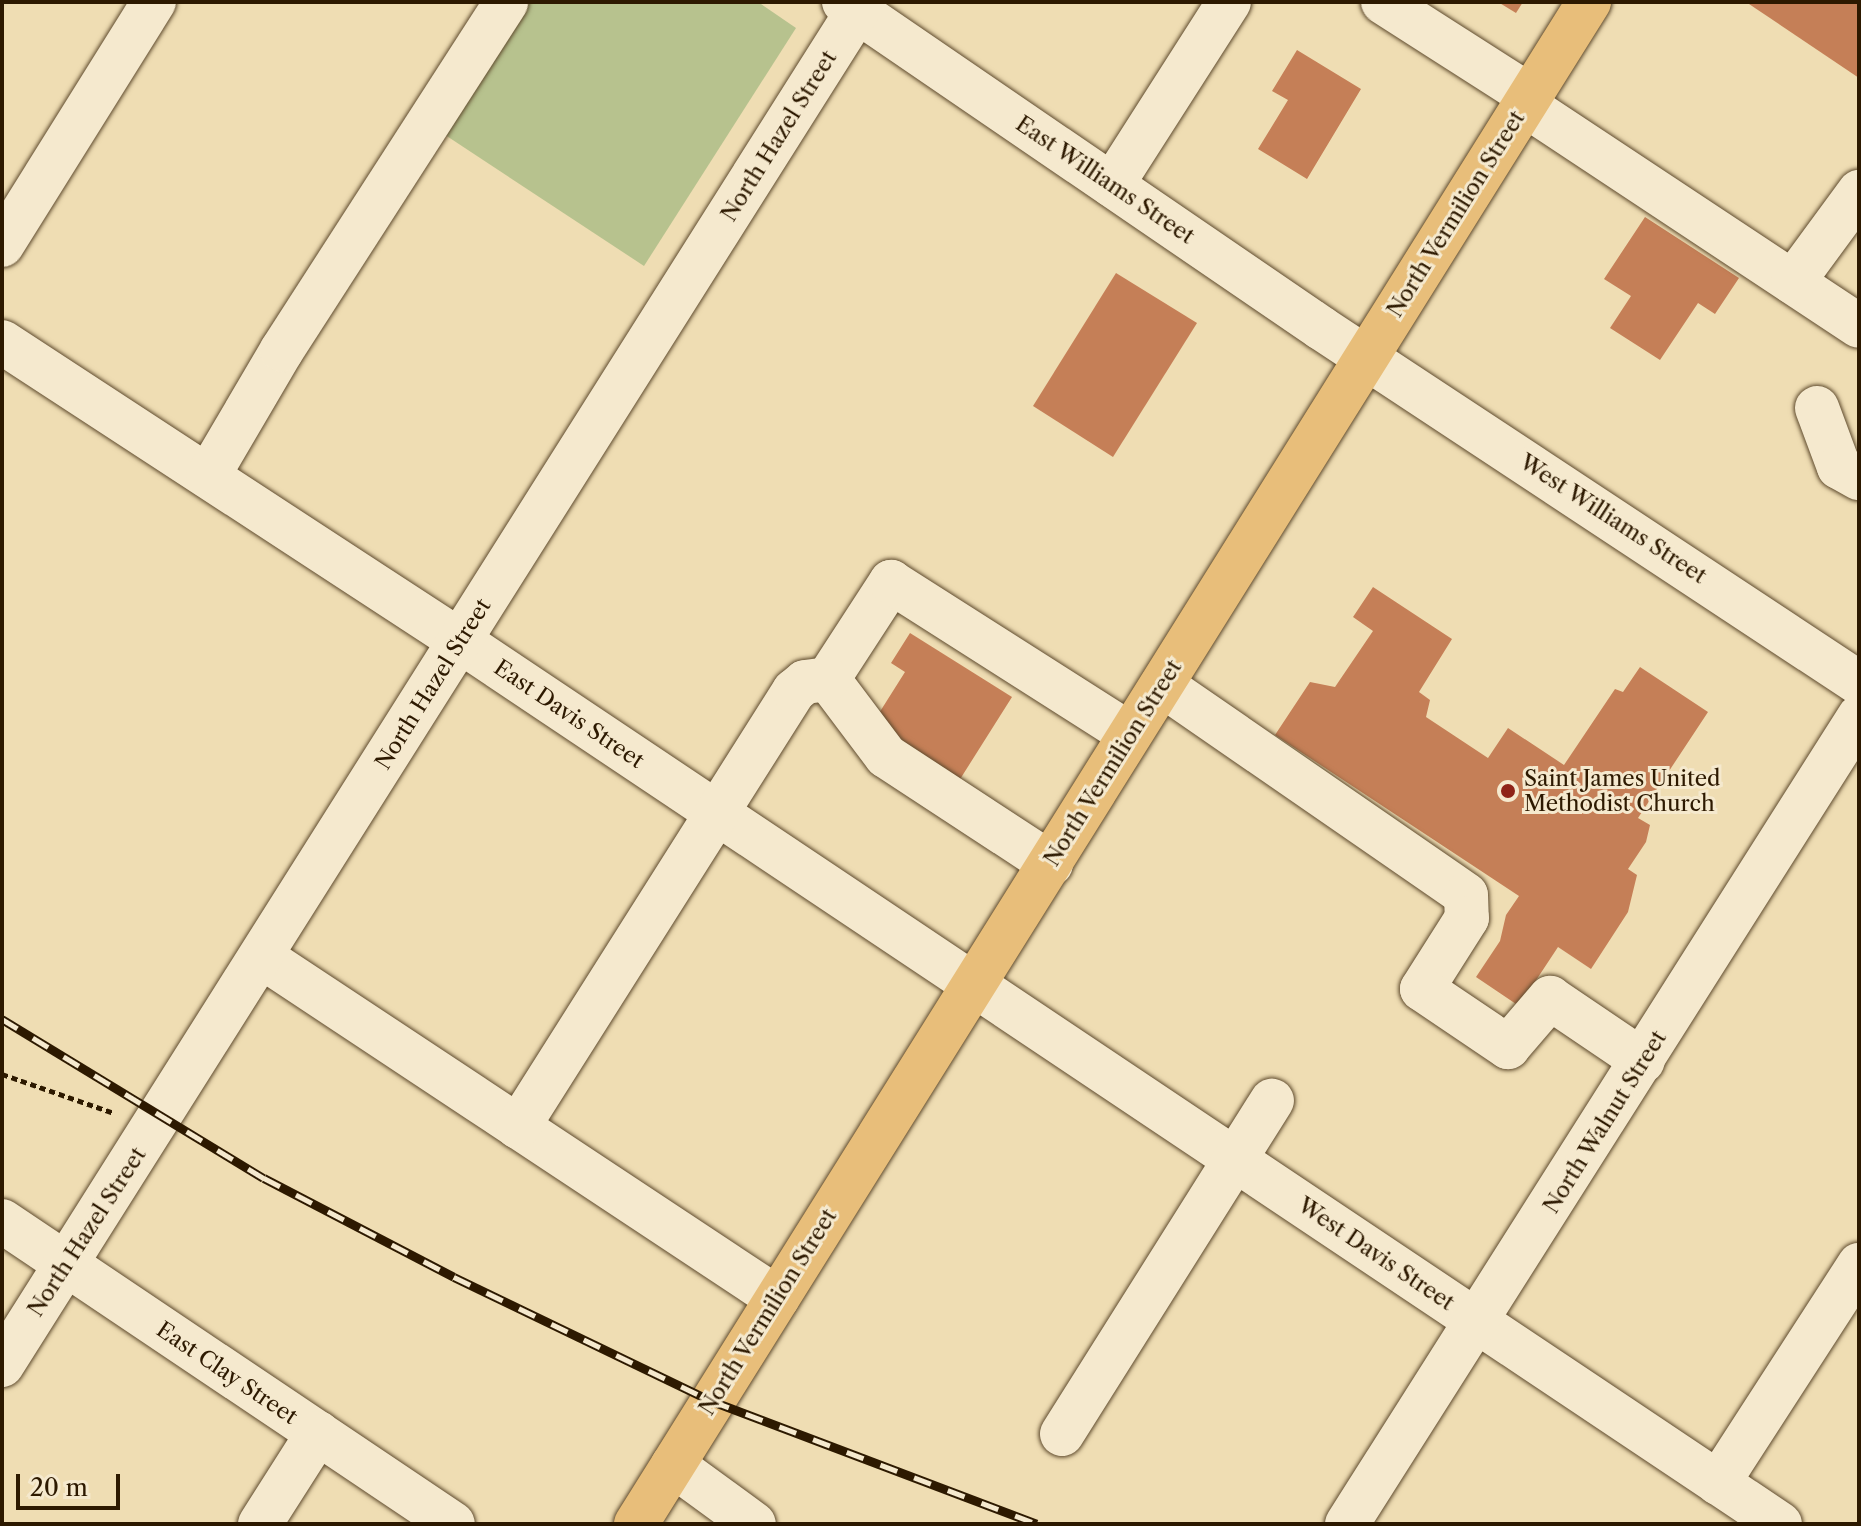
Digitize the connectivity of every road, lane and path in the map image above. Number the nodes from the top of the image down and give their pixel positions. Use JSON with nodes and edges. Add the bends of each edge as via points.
{"nodes":[{"id":1,"x":154,"y":2,"type":"edge"},
{"id":2,"x":506,"y":2,"type":"edge"},
{"id":3,"x":1229,"y":2,"type":"edge"},
{"id":4,"x":1383,"y":2,"type":"edge"},
{"id":5,"x":1589,"y":2,"type":"edge"},
{"id":6,"x":855,"y":5,"type":"edge"},
{"id":7,"x":1528,"y":101,"type":"junction"},
{"id":8,"x":1112,"y":185,"type":"junction"},
{"id":9,"x":1859,"y":192,"type":"edge"},
{"id":10,"x":2,"y":245,"type":"edge"},
{"id":11,"x":1793,"y":282,"type":"junction"},
{"id":12,"x":1859,"y":326,"type":"edge"},
{"id":13,"x":2,"y":342,"type":"edge"},
{"id":14,"x":1366,"y":357,"type":"junction"},
{"id":15,"x":1817,"y":408,"type":"dead end"},
{"id":16,"x":208,"y":476,"type":"junction"},
{"id":17,"x":1859,"y":478,"type":"edge"},
{"id":18,"x":460,"y":641,"type":"junction"},
{"id":19,"x":828,"y":679,"type":"junction"},
{"id":20,"x":1859,"y":683,"type":"edge"},
{"id":21,"x":1162,"y":685,"type":"junction"},
{"id":22,"x":1859,"y":717,"type":"edge"},
{"id":23,"x":1130,"y":734,"type":"junction"},
{"id":24,"x":715,"y":811,"type":"junction"},
{"id":25,"x":1051,"y":864,"type":"junction"},
{"id":26,"x":262,"y":957,"type":"junction"},
{"id":27,"x":972,"y":985,"type":"junction"},
{"id":28,"x":1643,"y":1061,"type":"junction"},
{"id":29,"x":2,"y":1074,"type":"edge"},
{"id":30,"x":1272,"y":1101,"type":"dead end"},
{"id":31,"x":155,"y":1127,"type":"junction"},
{"id":32,"x":518,"y":1127,"type":"junction"},
{"id":33,"x":1235,"y":1160,"type":"junction"},
{"id":34,"x":2,"y":1221,"type":"edge"},
{"id":35,"x":65,"y":1264,"type":"junction"},
{"id":36,"x":1859,"y":1265,"type":"edge"},
{"id":37,"x":777,"y":1298,"type":"junction"},
{"id":38,"x":1477,"y":1323,"type":"junction"},
{"id":39,"x":2,"y":1365,"type":"edge"},
{"id":40,"x":318,"y":1433,"type":"junction"},
{"id":41,"x":1062,"y":1434,"type":"dead end"},
{"id":42,"x":673,"y":1465,"type":"junction"},
{"id":43,"x":1718,"y":1483,"type":"junction"},
{"id":44,"x":290,"y":1506,"type":"edge"},
{"id":45,"x":260,"y":1524,"type":"edge"},
{"id":46,"x":453,"y":1524,"type":"edge"},
{"id":47,"x":636,"y":1524,"type":"edge"},
{"id":48,"x":754,"y":1524,"type":"edge"},
{"id":49,"x":1347,"y":1524,"type":"edge"},
{"id":50,"x":1780,"y":1524,"type":"edge"}],
"edges":[{"from":1,"to":10,"type":"street"},
{"from":2,"to":16,"type":"street","via":[[282,350]]},
{"from":3,"to":8,"type":"street"},
{"from":4,"to":7,"type":"street"},
{"from":5,"to":7,"type":"main road","name":"North Vermilion Street"},
{"from":6,"to":8,"type":"street","name":"East Williams Street"},
{"from":6,"to":18,"type":"street","name":"North Hazel Street"},
{"from":7,"to":11,"type":"street"},
{"from":7,"to":14,"type":"main road","name":"North Vermilion Street"},
{"from":8,"to":14,"type":"street","name":"East Williams Street"},
{"from":9,"to":11,"type":"street"},
{"from":11,"to":12,"type":"street"},
{"from":13,"to":16,"type":"street","name":"East Davis Street"},
{"from":14,"to":20,"type":"street","name":"West Williams Street"},
{"from":14,"to":21,"type":"main road","name":"North Vermilion Street"},
{"from":15,"to":17,"type":"street","via":[[1839,467]]},
{"from":16,"to":18,"type":"street","name":"East Davis Street"},
{"from":18,"to":24,"type":"street","name":"East Davis Street"},
{"from":18,"to":26,"type":"street","name":"North Hazel Street"},
{"from":19,"to":23,"type":"street","via":[[891,582]]},
{"from":19,"to":24,"type":"street","via":[[805,682],[794,691]]},
{"from":19,"to":25,"type":"street","via":[[886,756]]},
{"from":21,"to":23,"type":"main road","name":"North Vermilion Street"},
{"from":21,"to":28,"type":"street","via":[[1466,895],[1467,918],[1422,989],[1508,1047],[1550,998]]},
{"from":22,"to":28,"type":"street","name":"North Walnut Street"},
{"from":23,"to":25,"type":"main road","name":"North Vermilion Street"},
{"from":24,"to":27,"type":"street","name":"East Davis Street"},
{"from":24,"to":32,"type":"street"},
{"from":25,"to":27,"type":"main road","name":"North Vermilion Street"},
{"from":26,"to":31,"type":"street","name":"North Hazel Street"},
{"from":26,"to":32,"type":"street"},
{"from":27,"to":33,"type":"street","name":"West Davis Street"},
{"from":27,"to":37,"type":"main road","name":"North Vermilion Street"},
{"from":28,"to":38,"type":"street","name":"North Walnut Street"},
{"from":29,"to":31,"type":"path"},
{"from":30,"to":33,"type":"street"},
{"from":31,"to":35,"type":"street","name":"North Hazel Street"},
{"from":32,"to":37,"type":"street"},
{"from":33,"to":38,"type":"street","name":"West Davis Street"},
{"from":33,"to":41,"type":"street"},
{"from":34,"to":35,"type":"street","name":"East Clay Street"},
{"from":35,"to":39,"type":"street","name":"North Hazel Street"},
{"from":35,"to":40,"type":"street","name":"East Clay Street"},
{"from":36,"to":43,"type":"street"},
{"from":37,"to":42,"type":"main road","name":"North Vermilion Street"},
{"from":38,"to":43,"type":"street","name":"West Davis Street"},
{"from":38,"to":49,"type":"street","name":"North Walnut Street"},
{"from":40,"to":44,"type":"street"},
{"from":40,"to":46,"type":"street","name":"East Clay Street"},
{"from":42,"to":47,"type":"main road","name":"North Vermilion Street"},
{"from":42,"to":48,"type":"street"},
{"from":43,"to":50,"type":"street","name":"West Davis Street"},
{"from":44,"to":45,"type":"street"}]}
